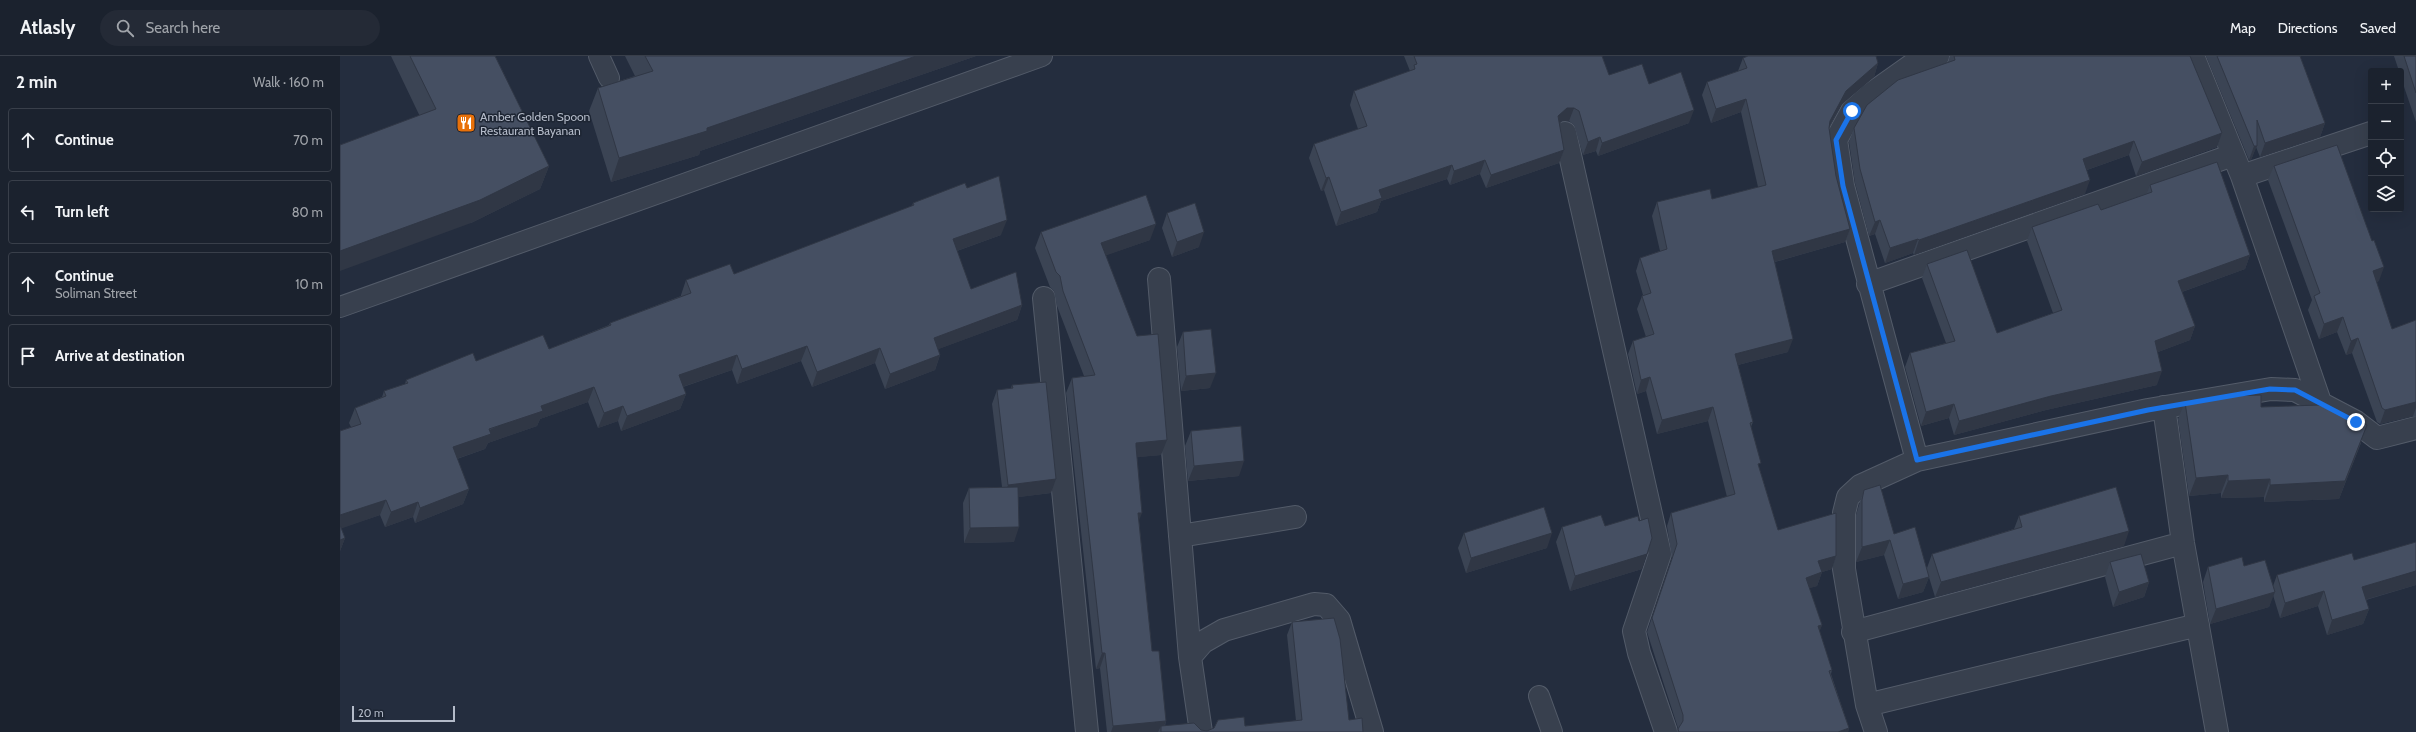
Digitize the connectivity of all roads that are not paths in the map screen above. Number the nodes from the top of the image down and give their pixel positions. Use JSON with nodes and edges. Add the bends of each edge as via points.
{"nodes":[{"id":1,"x":599,"y":56,"type":"edge"},
{"id":2,"x":1042,"y":56,"type":"edge"},
{"id":3,"x":1938,"y":56,"type":"edge"},
{"id":4,"x":2193,"y":56,"type":"edge"},
{"id":5,"x":609,"y":78,"type":"dead end"},
{"id":6,"x":1565,"y":133,"type":"dead end"},
{"id":7,"x":2368,"y":133,"type":"edge"},
{"id":8,"x":2233,"y":155,"type":"junction"},
{"id":9,"x":2242,"y":176,"type":"junction"},
{"id":10,"x":1159,"y":280,"type":"dead end"},
{"id":11,"x":1868,"y":284,"type":"junction"},
{"id":12,"x":1044,"y":298,"type":"dead end"},
{"id":13,"x":340,"y":308,"type":"edge"},
{"id":14,"x":2320,"y":402,"type":"junction"},
{"id":15,"x":2164,"y":407,"type":"junction"},
{"id":16,"x":2416,"y":428,"type":"edge"},
{"id":17,"x":1917,"y":460,"type":"junction"},
{"id":18,"x":1295,"y":517,"type":"dead end"},
{"id":19,"x":1180,"y":536,"type":"junction"},
{"id":20,"x":2183,"y":543,"type":"junction"},
{"id":21,"x":2198,"y":625,"type":"junction"},
{"id":22,"x":1853,"y":632,"type":"junction"},
{"id":23,"x":1190,"y":657,"type":"junction"},
{"id":24,"x":1539,"y":696,"type":"dead end"},
{"id":25,"x":1867,"y":704,"type":"junction"},
{"id":26,"x":1087,"y":732,"type":"edge"},
{"id":27,"x":1201,"y":732,"type":"edge"},
{"id":28,"x":1372,"y":732,"type":"edge"},
{"id":29,"x":1552,"y":732,"type":"edge"},
{"id":30,"x":1666,"y":732,"type":"edge"},
{"id":31,"x":1876,"y":732,"type":"edge"},
{"id":32,"x":2217,"y":732,"type":"edge"}],
"edges":[{"from":1,"to":5,"type":"lane"},
{"from":2,"to":13,"type":"lane"},
{"from":3,"to":11,"type":"street","via":[[1912,65],[1871,94],[1852,111],[1836,140],[1843,186]]},
{"from":4,"to":8,"type":"street"},
{"from":6,"to":30,"type":"street","via":[[1660,554],[1634,631]]},
{"from":7,"to":9,"type":"street"},
{"from":8,"to":9,"type":"street"},
{"from":8,"to":11,"type":"street"},
{"from":9,"to":14,"type":"street"},
{"from":10,"to":19,"type":"street"},
{"from":11,"to":17,"type":"street"},
{"from":12,"to":26,"type":"street"},
{"from":14,"to":15,"type":"street","via":[[2295,390],[2270,389]]},
{"from":14,"to":16,"type":"street","via":[[2356,422],[2377,438]]},
{"from":15,"to":17,"type":"street"},
{"from":15,"to":20,"type":"street"},
{"from":17,"to":22,"type":"street","via":[[1860,486],[1848,497],[1844,513],[1844,569]]},
{"from":18,"to":19,"type":"street"},
{"from":19,"to":23,"type":"street"},
{"from":20,"to":21,"type":"street"},
{"from":20,"to":22,"type":"street"},
{"from":21,"to":25,"type":"street"},
{"from":21,"to":32,"type":"street"},
{"from":22,"to":25,"type":"street"},
{"from":23,"to":27,"type":"street"},
{"from":23,"to":28,"type":"street","via":[[1203,642],[1224,630],[1314,604],[1326,605],[1339,620]]},
{"from":24,"to":29,"type":"lane"},
{"from":25,"to":31,"type":"street"}]}
